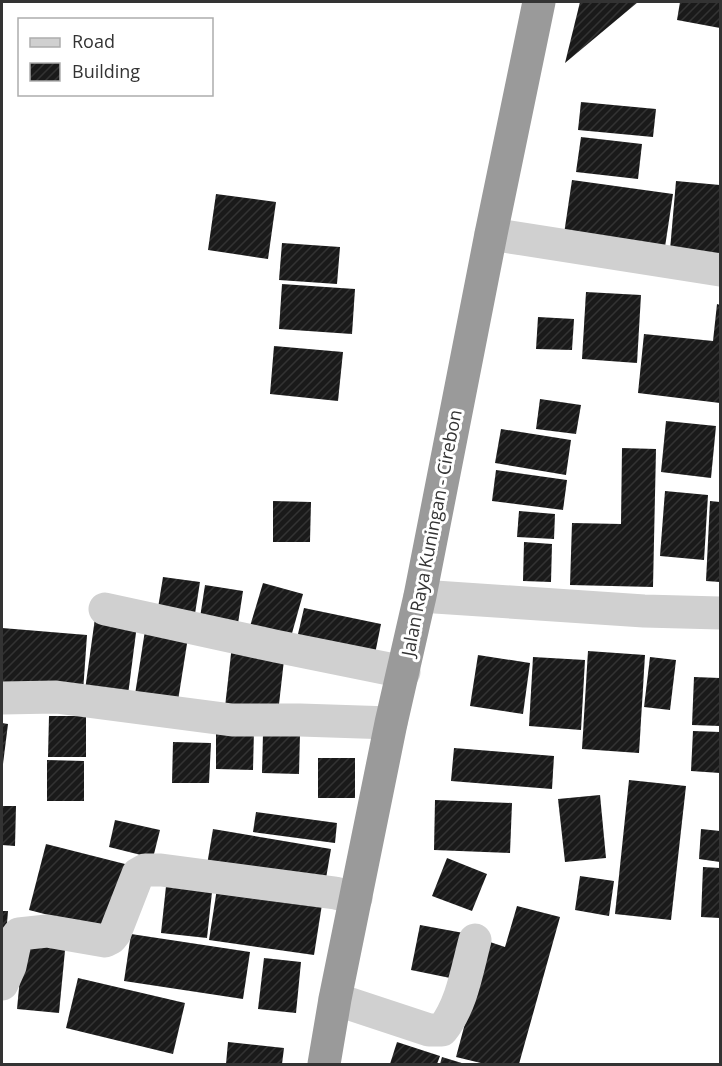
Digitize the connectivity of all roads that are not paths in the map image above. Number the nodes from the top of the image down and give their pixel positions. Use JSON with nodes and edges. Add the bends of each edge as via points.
{"nodes":[{"id":1,"x":539,"y":2,"type":"edge"},
{"id":2,"x":491,"y":234,"type":"junction"},
{"id":3,"x":720,"y":270,"type":"edge"},
{"id":4,"x":420,"y":596,"type":"junction"},
{"id":5,"x":105,"y":609,"type":"dead end"},
{"id":6,"x":720,"y":613,"type":"edge"},
{"id":7,"x":404,"y":672,"type":"junction"},
{"id":8,"x":2,"y":698,"type":"edge"},
{"id":9,"x":391,"y":723,"type":"junction"},
{"id":10,"x":356,"y":898,"type":"junction"},
{"id":11,"x":475,"y":940,"type":"dead end"},
{"id":12,"x":2,"y":984,"type":"edge"},
{"id":13,"x":335,"y":999,"type":"junction"},
{"id":14,"x":324,"y":1065,"type":"edge"}],
"edges":[{"from":1,"to":2,"type":"highway","name":"Jalan Raya Kuningan - Cirebon"},
{"from":2,"to":3,"type":"street"},
{"from":2,"to":4,"type":"highway","name":"Jalan Raya Kuningan - Cirebon"},
{"from":4,"to":6,"type":"street"},
{"from":4,"to":7,"type":"highway","name":"Jalan Raya Kuningan - Cirebon"},
{"from":5,"to":7,"type":"street"},
{"from":7,"to":9,"type":"highway","name":"Jalan Raya Kuningan - Cirebon"},
{"from":8,"to":9,"type":"street","via":[[56,697],[232,720]]},
{"from":9,"to":10,"type":"highway","name":"Jalan Raya Kuningan - Cirebon"},
{"from":10,"to":12,"type":"street","via":[[145,870],[138,874],[111,938],[105,941],[47,931],[19,934]]},
{"from":10,"to":13,"type":"highway","name":"Jalan Raya Kuningan - Cirebon"},
{"from":11,"to":13,"type":"street","via":[[457,1004],[442,1030],[429,1030]]},
{"from":13,"to":14,"type":"highway","name":"Jalan Raya Kuningan - Cirebon"}]}
